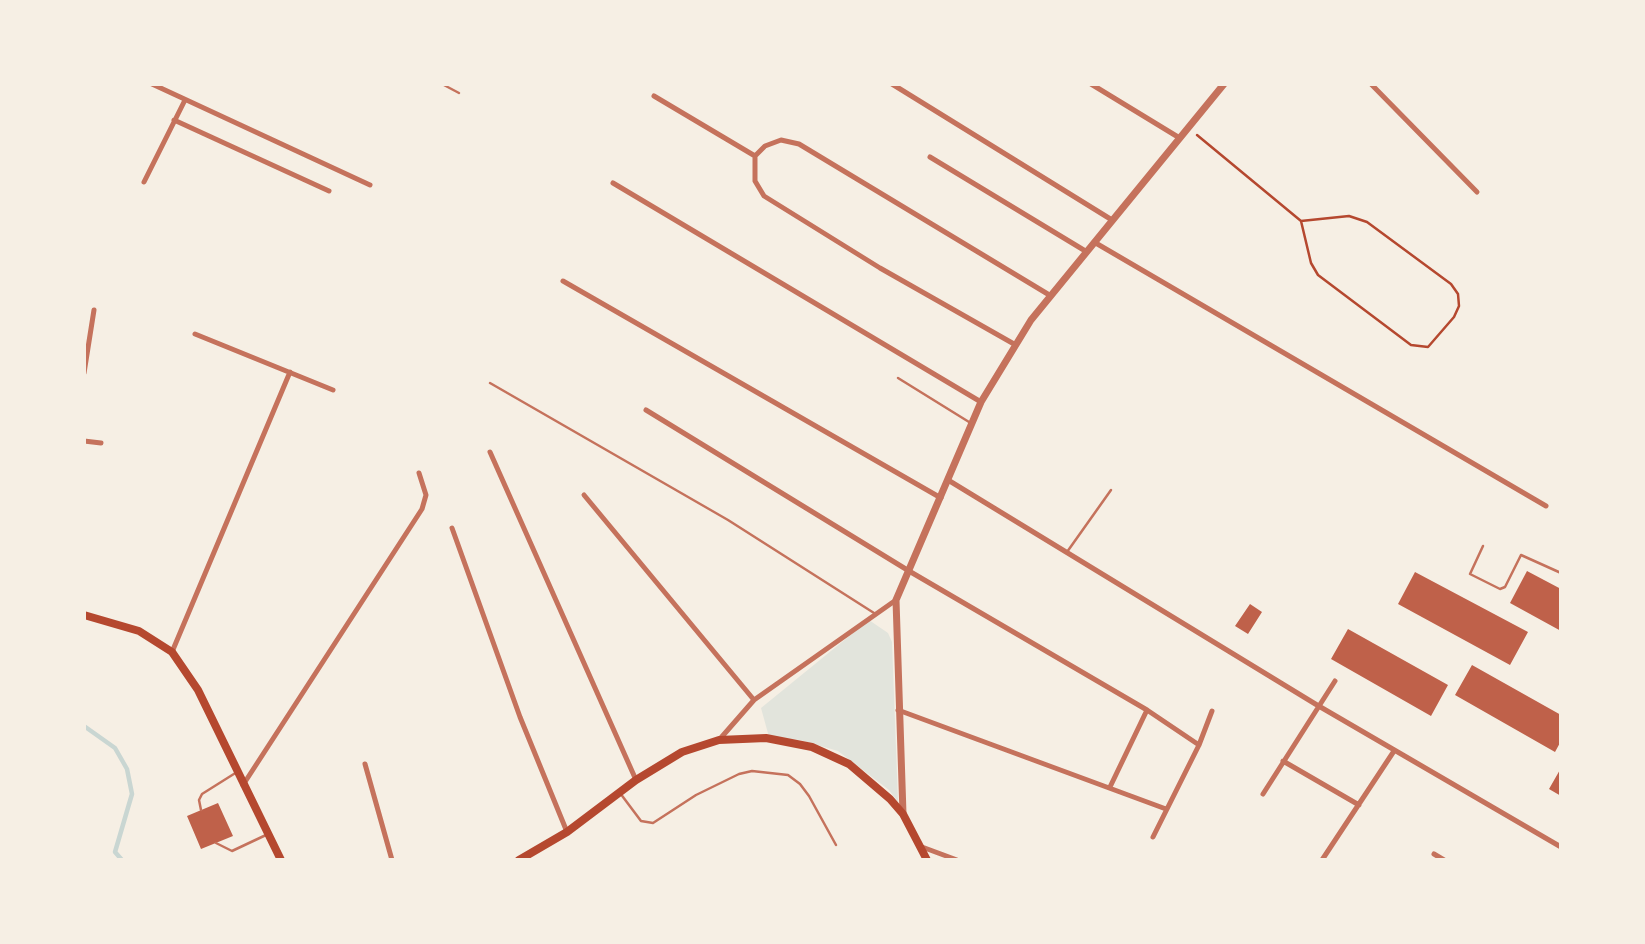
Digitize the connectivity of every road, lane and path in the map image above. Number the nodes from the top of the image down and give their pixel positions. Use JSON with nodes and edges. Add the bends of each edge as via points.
{"nodes":[{"id":1,"x":152,"y":84,"type":"edge"},
{"id":2,"x":442,"y":84,"type":"edge"},
{"id":3,"x":892,"y":84,"type":"edge"},
{"id":4,"x":1091,"y":84,"type":"edge"},
{"id":5,"x":1224,"y":84,"type":"edge"},
{"id":6,"x":1371,"y":84,"type":"edge"},
{"id":7,"x":459,"y":93,"type":"dead end"},
{"id":8,"x":654,"y":96,"type":"dead end"},
{"id":9,"x":185,"y":100,"type":"junction"},
{"id":10,"x":174,"y":120,"type":"junction"},
{"id":11,"x":1186,"y":126,"type":"junction"},
{"id":12,"x":1178,"y":137,"type":"junction"},
{"id":13,"x":755,"y":156,"type":"junction"},
{"id":14,"x":930,"y":157,"type":"dead end"},
{"id":15,"x":144,"y":182,"type":"dead end"},
{"id":16,"x":613,"y":183,"type":"dead end"},
{"id":17,"x":370,"y":185,"type":"dead end"},
{"id":18,"x":329,"y":191,"type":"dead end"},
{"id":19,"x":1478,"y":192,"type":"dead end"},
{"id":20,"x":1112,"y":220,"type":"junction"},
{"id":21,"x":1301,"y":221,"type":"junction"},
{"id":22,"x":1094,"y":242,"type":"junction"},
{"id":23,"x":1087,"y":252,"type":"junction"},
{"id":24,"x":563,"y":281,"type":"dead end"},
{"id":25,"x":1051,"y":296,"type":"junction"},
{"id":26,"x":94,"y":310,"type":"dead end"},
{"id":27,"x":195,"y":334,"type":"dead end"},
{"id":28,"x":1014,"y":344,"type":"junction"},
{"id":29,"x":86,"y":348,"type":"edge"},
{"id":30,"x":290,"y":372,"type":"junction"},
{"id":31,"x":84,"y":373,"type":"edge"},
{"id":32,"x":898,"y":378,"type":"dead end"},
{"id":33,"x":490,"y":383,"type":"dead end"},
{"id":34,"x":333,"y":390,"type":"dead end"},
{"id":35,"x":981,"y":402,"type":"junction"},
{"id":36,"x":646,"y":410,"type":"dead end"},
{"id":37,"x":972,"y":424,"type":"junction"},
{"id":38,"x":84,"y":441,"type":"edge"},
{"id":39,"x":101,"y":443,"type":"dead end"},
{"id":40,"x":490,"y":452,"type":"dead end"},
{"id":41,"x":419,"y":473,"type":"dead end"},
{"id":42,"x":948,"y":480,"type":"junction"},
{"id":43,"x":1111,"y":490,"type":"dead end"},
{"id":44,"x":584,"y":495,"type":"dead end"},
{"id":45,"x":941,"y":498,"type":"junction"},
{"id":46,"x":1546,"y":506,"type":"dead end"},
{"id":47,"x":452,"y":528,"type":"dead end"},
{"id":48,"x":1483,"y":546,"type":"dead end"},
{"id":49,"x":1067,"y":552,"type":"junction"},
{"id":50,"x":909,"y":571,"type":"junction"},
{"id":51,"x":1561,"y":573,"type":"edge"},
{"id":52,"x":896,"y":600,"type":"junction"},
{"id":53,"x":876,"y":614,"type":"junction"},
{"id":54,"x":84,"y":615,"type":"edge"},
{"id":55,"x":172,"y":652,"type":"junction"},
{"id":56,"x":1335,"y":681,"type":"dead end"},
{"id":57,"x":754,"y":700,"type":"junction"},
{"id":58,"x":1317,"y":705,"type":"junction"},
{"id":59,"x":898,"y":709,"type":"junction"},
{"id":60,"x":1147,"y":710,"type":"junction"},
{"id":61,"x":1212,"y":710,"type":"dead end"},
{"id":62,"x":719,"y":740,"type":"junction"},
{"id":63,"x":1199,"y":745,"type":"junction"},
{"id":64,"x":1394,"y":751,"type":"junction"},
{"id":65,"x":1283,"y":761,"type":"junction"},
{"id":66,"x":365,"y":764,"type":"dead end"},
{"id":67,"x":237,"y":772,"type":"junction"},
{"id":68,"x":636,"y":780,"type":"junction"},
{"id":69,"x":243,"y":785,"type":"junction"},
{"id":70,"x":1110,"y":787,"type":"junction"},
{"id":71,"x":620,"y":793,"type":"junction"},
{"id":72,"x":1263,"y":794,"type":"dead end"},
{"id":73,"x":1359,"y":805,"type":"junction"},
{"id":74,"x":1166,"y":809,"type":"junction"},
{"id":75,"x":201,"y":810,"type":"dead end"},
{"id":76,"x":903,"y":814,"type":"junction"},
{"id":77,"x":567,"y":832,"type":"junction"},
{"id":78,"x":268,"y":834,"type":"junction"},
{"id":79,"x":1153,"y":837,"type":"dead end"},
{"id":80,"x":216,"y":843,"type":"dead end"},
{"id":81,"x":836,"y":845,"type":"dead end"},
{"id":82,"x":922,"y":847,"type":"junction"},
{"id":83,"x":1561,"y":847,"type":"edge"},
{"id":84,"x":1434,"y":854,"type":"dead end"},
{"id":85,"x":281,"y":860,"type":"edge"},
{"id":86,"x":392,"y":860,"type":"edge"},
{"id":87,"x":519,"y":860,"type":"edge"},
{"id":88,"x":927,"y":860,"type":"edge"},
{"id":89,"x":957,"y":860,"type":"edge"},
{"id":90,"x":1322,"y":860,"type":"edge"},
{"id":91,"x":1444,"y":860,"type":"edge"}],
"edges":[{"from":1,"to":9,"type":"street"},
{"from":2,"to":7,"type":"lane"},
{"from":3,"to":20,"type":"street"},
{"from":4,"to":12,"type":"street"},
{"from":5,"to":11,"type":"street"},
{"from":6,"to":19,"type":"street"},
{"from":8,"to":13,"type":"street"},
{"from":9,"to":10,"type":"street"},
{"from":9,"to":17,"type":"street"},
{"from":10,"to":15,"type":"street"},
{"from":10,"to":18,"type":"street"},
{"from":11,"to":12,"type":"street"},
{"from":11,"to":21,"type":"path"},
{"from":12,"to":20,"type":"street"},
{"from":13,"to":25,"type":"street","via":[[780,140],[799,144]]},
{"from":13,"to":28,"type":"street","via":[[755,181],[764,196]]},
{"from":14,"to":23,"type":"street"},
{"from":16,"to":35,"type":"street"},
{"from":20,"to":22,"type":"street"},
{"from":21,"to":21,"type":"path","via":[[1349,216],[1367,222],[1451,284],[1458,293],[1454,317],[1428,346],[1411,345],[1318,275]]},
{"from":22,"to":23,"type":"street"},
{"from":22,"to":46,"type":"street"},
{"from":23,"to":25,"type":"street"},
{"from":24,"to":45,"type":"street"},
{"from":25,"to":28,"type":"street"},
{"from":26,"to":29,"type":"street"},
{"from":27,"to":30,"type":"street"},
{"from":28,"to":35,"type":"street"},
{"from":29,"to":31,"type":"street"},
{"from":30,"to":34,"type":"street"},
{"from":30,"to":55,"type":"street"},
{"from":32,"to":37,"type":"lane"},
{"from":33,"to":53,"type":"lane","via":[[728,520]]},
{"from":35,"to":37,"type":"street"},
{"from":36,"to":50,"type":"street"},
{"from":37,"to":42,"type":"street"},
{"from":38,"to":39,"type":"street"},
{"from":40,"to":68,"type":"street"},
{"from":41,"to":69,"type":"street","via":[[426,495],[422,509]]},
{"from":42,"to":45,"type":"street"},
{"from":42,"to":49,"type":"street"},
{"from":43,"to":49,"type":"lane"},
{"from":44,"to":57,"type":"street"},
{"from":45,"to":50,"type":"street"},
{"from":47,"to":77,"type":"street"},
{"from":48,"to":51,"type":"lane","via":[[1470,574],[1500,589],[1521,555]]},
{"from":49,"to":58,"type":"street"},
{"from":50,"to":52,"type":"street"},
{"from":50,"to":60,"type":"street"},
{"from":52,"to":53,"type":"street"},
{"from":52,"to":59,"type":"street"},
{"from":53,"to":57,"type":"street"},
{"from":54,"to":55,"type":"main road","via":[[139,631]]},
{"from":55,"to":67,"type":"main road","via":[[198,690]]},
{"from":56,"to":58,"type":"street"},
{"from":57,"to":62,"type":"street"},
{"from":58,"to":64,"type":"street"},
{"from":58,"to":65,"type":"street"},
{"from":59,"to":70,"type":"street"},
{"from":59,"to":76,"type":"street"},
{"from":60,"to":63,"type":"street"},
{"from":60,"to":70,"type":"street"},
{"from":61,"to":63,"type":"street"},
{"from":62,"to":68,"type":"main road","via":[[682,752]]},
{"from":62,"to":76,"type":"main road","via":[[766,738],[831,754],[870,780]]},
{"from":63,"to":74,"type":"street"},
{"from":64,"to":73,"type":"street"},
{"from":64,"to":83,"type":"street"},
{"from":65,"to":72,"type":"street"},
{"from":65,"to":73,"type":"street"},
{"from":66,"to":86,"type":"street"},
{"from":67,"to":69,"type":"main road"},
{"from":67,"to":75,"type":"lane","via":[[202,794]]},
{"from":68,"to":71,"type":"main road"},
{"from":69,"to":78,"type":"main road"},
{"from":70,"to":74,"type":"street"},
{"from":71,"to":77,"type":"main road"},
{"from":71,"to":81,"type":"lane","via":[[641,821],[653,824],[739,774],[788,775],[809,796]]},
{"from":73,"to":90,"type":"street"},
{"from":74,"to":79,"type":"street"},
{"from":76,"to":82,"type":"main road"},
{"from":77,"to":87,"type":"main road"},
{"from":78,"to":80,"type":"lane","via":[[232,852]]},
{"from":78,"to":85,"type":"main road"},
{"from":82,"to":88,"type":"main road"},
{"from":82,"to":89,"type":"street"},
{"from":84,"to":91,"type":"street"}]}
